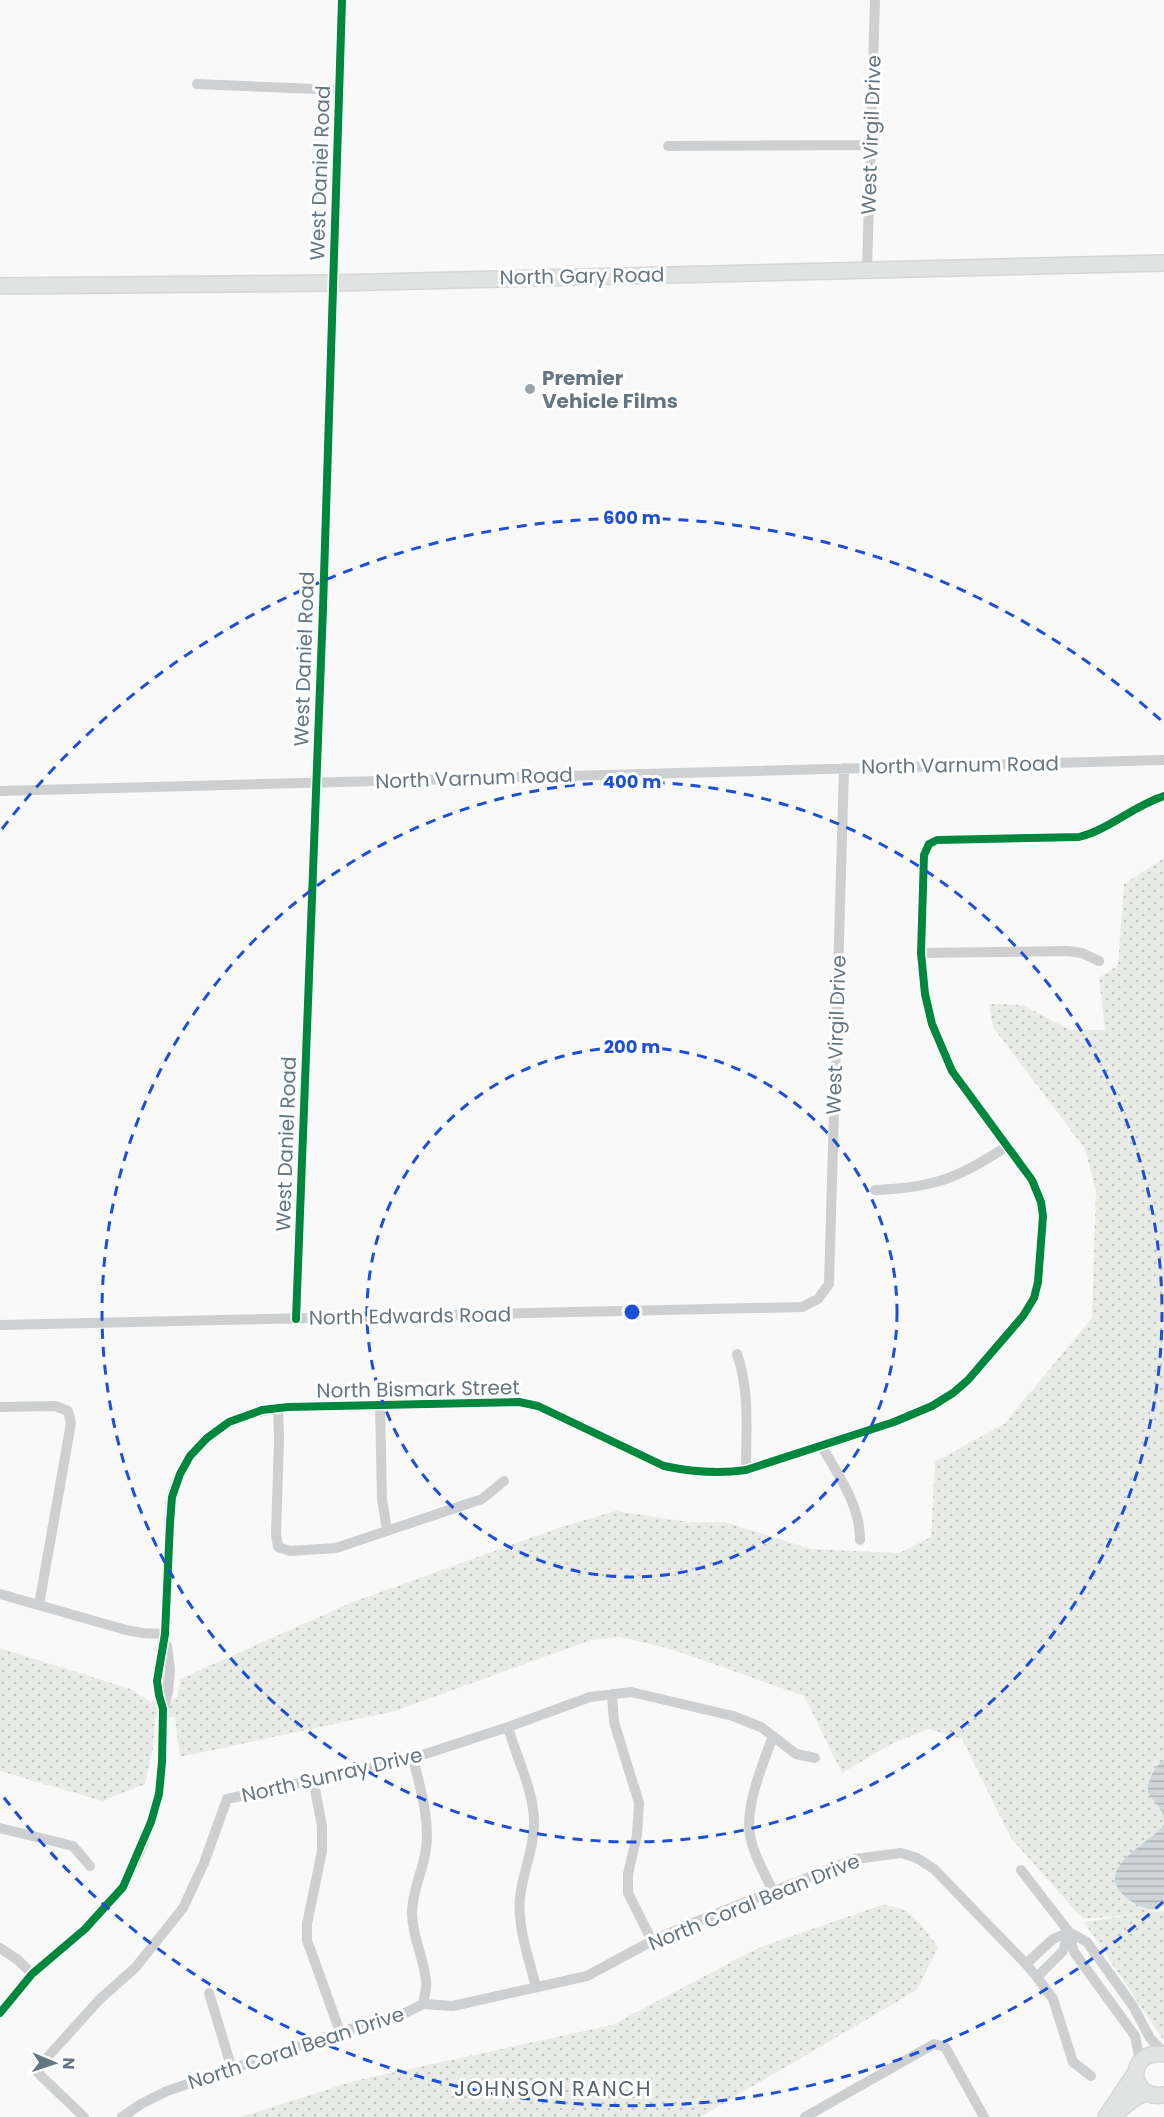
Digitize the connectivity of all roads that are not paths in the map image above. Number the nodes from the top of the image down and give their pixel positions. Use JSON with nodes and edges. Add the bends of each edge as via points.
{"nodes":[{"id":1,"x":342,"y":0,"type":"edge"},
{"id":2,"x":875,"y":0,"type":"edge"},
{"id":3,"x":197,"y":84,"type":"dead end"},
{"id":4,"x":339,"y":90,"type":"junction"},
{"id":5,"x":870,"y":145,"type":"junction"},
{"id":6,"x":668,"y":146,"type":"dead end"},
{"id":7,"x":1164,"y":263,"type":"edge"},
{"id":8,"x":867,"y":269,"type":"junction"},
{"id":9,"x":334,"y":283,"type":"junction"},
{"id":10,"x":0,"y":286,"type":"edge"},
{"id":11,"x":1164,"y":760,"type":"edge"},
{"id":12,"x":844,"y":768,"type":"junction"},
{"id":13,"x":316,"y":783,"type":"junction"},
{"id":14,"x":0,"y":791,"type":"edge"},
{"id":15,"x":1164,"y":796,"type":"edge"},
{"id":16,"x":921,"y":953,"type":"junction"},
{"id":17,"x":1099,"y":961,"type":"dead end"},
{"id":18,"x":1007,"y":1146,"type":"junction"},
{"id":19,"x":875,"y":1190,"type":"dead end"},
{"id":20,"x":818,"y":1299,"type":"joint"},
{"id":21,"x":296,"y":1319,"type":"junction"},
{"id":22,"x":0,"y":1325,"type":"edge"},
{"id":23,"x":737,"y":1354,"type":"dead end"},
{"id":24,"x":380,"y":1405,"type":"junction"},
{"id":25,"x":0,"y":1407,"type":"edge"},
{"id":26,"x":278,"y":1408,"type":"junction"},
{"id":27,"x":822,"y":1445,"type":"junction"},
{"id":28,"x":746,"y":1470,"type":"junction"},
{"id":29,"x":504,"y":1481,"type":"dead end"},
{"id":30,"x":387,"y":1530,"type":"junction"},
{"id":31,"x":860,"y":1540,"type":"dead end"},
{"id":32,"x":0,"y":1594,"type":"edge"},
{"id":33,"x":39,"y":1605,"type":"junction"},
{"id":34,"x":165,"y":1634,"type":"junction"},
{"id":35,"x":157,"y":1681,"type":"junction"},
{"id":36,"x":169,"y":1682,"type":"junction"},
{"id":37,"x":612,"y":1694,"type":"junction"},
{"id":38,"x":164,"y":1709,"type":"junction"},
{"id":39,"x":508,"y":1727,"type":"junction"},
{"id":40,"x":773,"y":1736,"type":"junction"},
{"id":41,"x":413,"y":1758,"type":"junction"},
{"id":42,"x":815,"y":1758,"type":"dead end"},
{"id":43,"x":313,"y":1779,"type":"junction"},
{"id":44,"x":0,"y":1828,"type":"edge"},
{"id":45,"x":90,"y":1866,"type":"dead end"},
{"id":46,"x":1021,"y":1870,"type":"dead end"},
{"id":47,"x":773,"y":1891,"type":"junction"},
{"id":48,"x":1069,"y":1932,"type":"junction"},
{"id":49,"x":652,"y":1941,"type":"junction"},
{"id":50,"x":0,"y":1948,"type":"edge"},
{"id":51,"x":1026,"y":1964,"type":"junction"},
{"id":52,"x":32,"y":1974,"type":"junction"},
{"id":53,"x":1036,"y":1977,"type":"junction"},
{"id":54,"x":536,"y":1987,"type":"junction"},
{"id":55,"x":209,"y":1993,"type":"dead end"},
{"id":56,"x":423,"y":2004,"type":"junction"},
{"id":57,"x":0,"y":2013,"type":"edge"},
{"id":58,"x":339,"y":2032,"type":"junction"},
{"id":59,"x":1164,"y":2054,"type":"edge"},
{"id":60,"x":1138,"y":2066,"type":"junction"},
{"id":61,"x":232,"y":2069,"type":"junction"},
{"id":62,"x":1091,"y":2076,"type":"dead end"},
{"id":63,"x":1157,"y":2097,"type":"edge"},
{"id":64,"x":84,"y":2117,"type":"edge"},
{"id":65,"x":122,"y":2117,"type":"edge"},
{"id":66,"x":805,"y":2117,"type":"edge"},
{"id":67,"x":984,"y":2117,"type":"edge"},
{"id":68,"x":1106,"y":2117,"type":"edge"},
{"id":69,"x":1112,"y":2117,"type":"edge"}],
"edges":[{"from":1,"to":4,"type":"street","name":"West Daniel Road"},
{"from":2,"to":5,"type":"street","name":"West Virgil Drive"},
{"from":3,"to":4,"type":"street"},
{"from":4,"to":9,"type":"street","name":"West Daniel Road"},
{"from":5,"to":6,"type":"street"},
{"from":5,"to":8,"type":"street","name":"West Virgil Drive"},
{"from":7,"to":8,"type":"street","name":"North Gary Road"},
{"from":8,"to":9,"type":"street","name":"North Gary Road"},
{"from":9,"to":10,"type":"street","name":"North Gary Road"},
{"from":9,"to":13,"type":"street","name":"West Daniel Road"},
{"from":11,"to":12,"type":"street","name":"North Varnum Road"},
{"from":12,"to":13,"type":"street","name":"North Varnum Road"},
{"from":12,"to":20,"type":"street","name":"West Virgil Drive","via":[[829,1284]]},
{"from":13,"to":14,"type":"street","name":"North Varnum Road"},
{"from":13,"to":21,"type":"street","name":"West Daniel Road"},
{"from":15,"to":16,"type":"street","name":"North Bismark Street","via":[[1079,837],[937,840],[929,844],[924,855]]},
{"from":16,"to":17,"type":"street","via":[[1067,951]]},
{"from":16,"to":18,"type":"street","name":"North Bismark Street","via":[[925,994],[940,1046],[952,1071]]},
{"from":18,"to":19,"type":"street","via":[[957,1175],[908,1189]]},
{"from":18,"to":27,"type":"street","name":"North Bismark Street","via":[[1032,1180],[1043,1216],[1034,1298],[1023,1316],[953,1393],[894,1422]]},
{"from":20,"to":21,"type":"street","name":"North Edwards Road","via":[[802,1306]]},
{"from":21,"to":22,"type":"street","name":"North Edwards Road"},
{"from":23,"to":28,"type":"street","via":[[746,1387]]},
{"from":24,"to":26,"type":"street","name":"North Bismark Street"},
{"from":24,"to":28,"type":"street","name":"North Bismark Street","via":[[519,1402],[538,1406],[664,1466],[708,1473]]},
{"from":24,"to":30,"type":"street","via":[[382,1499]]},
{"from":25,"to":33,"type":"street","via":[[56,1406],[69,1411],[71,1423]]},
{"from":26,"to":30,"type":"street","via":[[278,1547],[290,1551],[328,1549]]},
{"from":26,"to":34,"type":"street","name":"North Bismark Street","via":[[229,1422],[190,1456],[180,1474],[172,1497]]},
{"from":27,"to":28,"type":"street","name":"North Bismark Street"},
{"from":27,"to":31,"type":"street","via":[[856,1509]]},
{"from":29,"to":30,"type":"street","via":[[482,1499]]},
{"from":32,"to":33,"type":"street"},
{"from":33,"to":34,"type":"street","via":[[126,1630]]},
{"from":34,"to":35,"type":"street"},
{"from":34,"to":36,"type":"street"},
{"from":35,"to":36,"type":"street"},
{"from":35,"to":38,"type":"street"},
{"from":36,"to":38,"type":"street"},
{"from":37,"to":39,"type":"street","name":"North Sunray Drive","via":[[590,1696]]},
{"from":37,"to":40,"type":"street","name":"North Sunray Drive","via":[[656,1696],[732,1716]]},
{"from":37,"to":49,"type":"street","via":[[617,1731],[639,1803],[628,1893]]},
{"from":38,"to":52,"type":"street","via":[[159,1794],[141,1849],[123,1887],[85,1929]]},
{"from":39,"to":41,"type":"street","name":"North Sunray Drive"},
{"from":39,"to":54,"type":"street","via":[[532,1801],[534,1823],[520,1897],[520,1919]]},
{"from":40,"to":42,"type":"street","name":"North Sunray Drive","via":[[796,1754]]},
{"from":40,"to":47,"type":"street","via":[[749,1822],[750,1839]]},
{"from":41,"to":43,"type":"street","name":"North Sunray Drive"},
{"from":41,"to":56,"type":"street","via":[[428,1829],[412,1912],[426,1983]]},
{"from":43,"to":58,"type":"street","via":[[322,1826],[322,1851],[307,1940]]},
{"from":43,"to":64,"type":"street","name":"North Sunray Drive","via":[[227,1799],[183,1908],[135,1968],[100,1999],[44,2061],[38,2073]]},
{"from":44,"to":45,"type":"street","via":[[73,1846]]},
{"from":46,"to":48,"type":"street"},
{"from":47,"to":49,"type":"street","name":"North Coral Bean Drive"},
{"from":47,"to":51,"type":"street","name":"North Coral Bean Drive","via":[[855,1859],[901,1853],[934,1869]]},
{"from":48,"to":51,"type":"street","via":[[1053,1940]]},
{"from":48,"to":53,"type":"street","via":[[1063,1952]]},
{"from":48,"to":59,"type":"street","via":[[1087,1942]]},
{"from":48,"to":60,"type":"street","via":[[1074,1952],[1135,2036]]},
{"from":49,"to":54,"type":"street","name":"North Coral Bean Drive","via":[[587,1976]]},
{"from":50,"to":52,"type":"street"},
{"from":51,"to":53,"type":"street","name":"North Coral Bean Drive"},
{"from":52,"to":57,"type":"street"},
{"from":53,"to":62,"type":"street","name":"North Coral Bean Drive","via":[[1053,1999],[1073,2062]]},
{"from":54,"to":56,"type":"street","name":"North Coral Bean Drive","via":[[453,2006]]},
{"from":55,"to":61,"type":"street"},
{"from":56,"to":58,"type":"street","name":"North Coral Bean Drive","via":[[403,2014]]},
{"from":58,"to":61,"type":"street","name":"North Coral Bean Drive"},
{"from":59,"to":60,"type":"street","via":[[1147,2055]]},
{"from":60,"to":63,"type":"street","via":[[1138,2084]]},
{"from":60,"to":68,"type":"street"},
{"from":61,"to":65,"type":"street","name":"North Coral Bean Drive","via":[[167,2091]]},
{"from":63,"to":69,"type":"street","via":[[1128,2103]]},
{"from":66,"to":67,"type":"street","via":[[934,2044],[945,2047]]}]}
